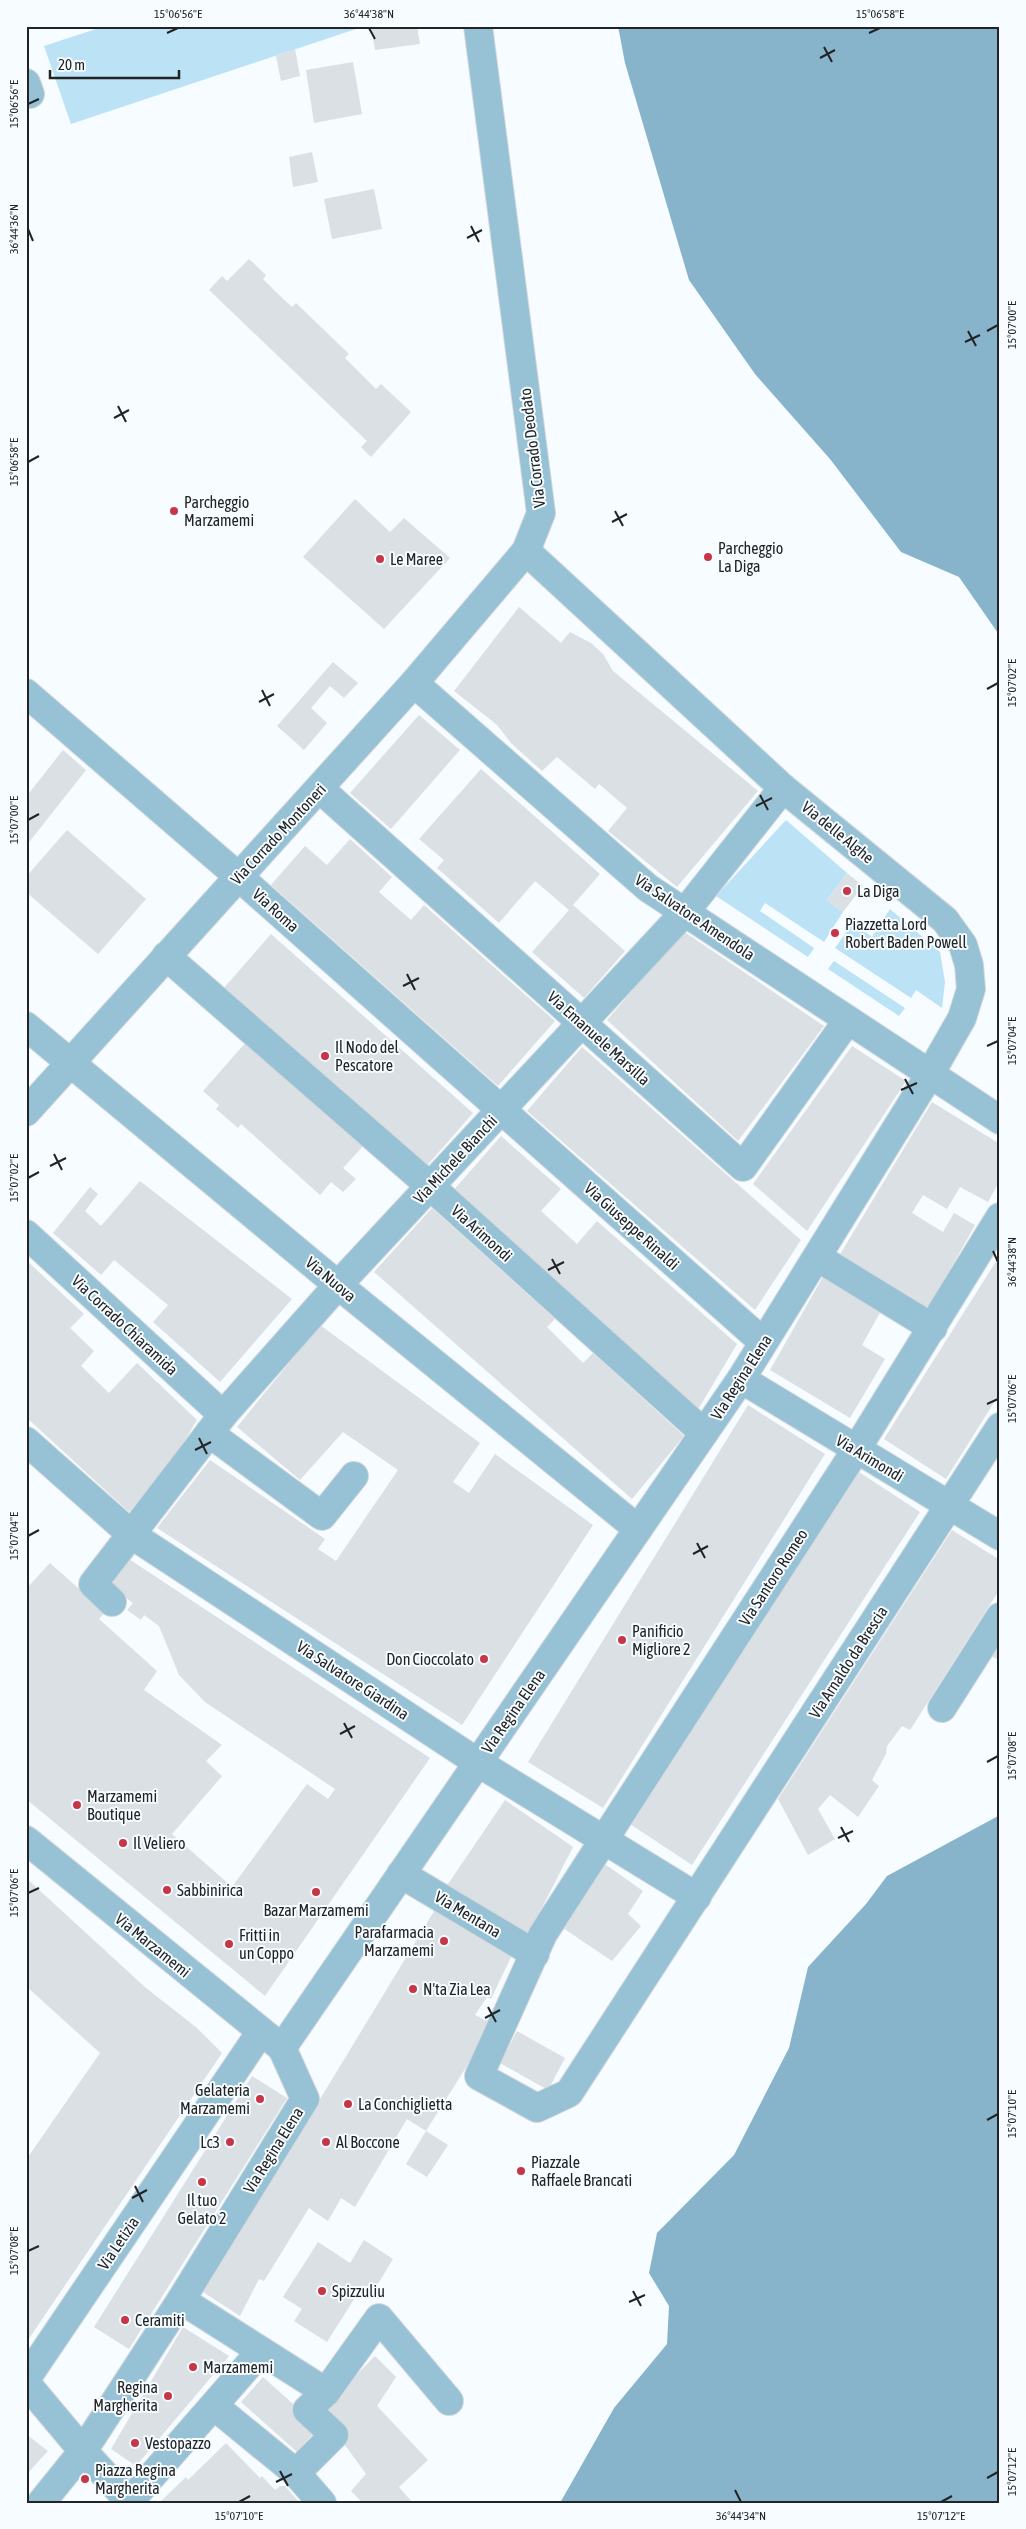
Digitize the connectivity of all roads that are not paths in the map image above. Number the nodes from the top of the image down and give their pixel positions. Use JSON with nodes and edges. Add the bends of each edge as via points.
{"nodes":[{"id":1,"x":478,"y":26,"type":"edge"},
{"id":2,"x":526,"y":551,"type":"junction"},
{"id":3,"x":414,"y":683,"type":"junction"},
{"id":4,"x":26,"y":693,"type":"edge"},
{"id":5,"x":783,"y":788,"type":"junction"},
{"id":6,"x":320,"y":789,"type":"junction"},
{"id":7,"x":239,"y":877,"type":"junction"},
{"id":8,"x":685,"y":912,"type":"junction"},
{"id":9,"x":166,"y":956,"type":"junction"},
{"id":10,"x":969,"y":965,"type":"joint"},
{"id":11,"x":848,"y":1020,"type":"junction"},
{"id":12,"x":581,"y":1022,"type":"junction"},
{"id":13,"x":26,"y":1026,"type":"edge"},
{"id":14,"x":72,"y":1062,"type":"junction"},
{"id":15,"x":930,"y":1074,"type":"junction"},
{"id":16,"x":500,"y":1109,"type":"junction"},
{"id":17,"x":26,"y":1112,"type":"edge"},
{"id":18,"x":1000,"y":1120,"type":"edge"},
{"id":19,"x":430,"y":1186,"type":"junction"},
{"id":20,"x":1000,"y":1217,"type":"edge"},
{"id":21,"x":26,"y":1234,"type":"edge"},
{"id":22,"x":817,"y":1257,"type":"junction"},
{"id":23,"x":338,"y":1285,"type":"junction"},
{"id":24,"x":933,"y":1328,"type":"junction"},
{"id":25,"x":763,"y":1342,"type":"junction"},
{"id":26,"x":741,"y":1380,"type":"junction"},
{"id":27,"x":216,"y":1424,"type":"junction"},
{"id":28,"x":1000,"y":1427,"type":"edge"},
{"id":29,"x":704,"y":1433,"type":"junction"},
{"id":30,"x":26,"y":1441,"type":"edge"},
{"id":31,"x":856,"y":1450,"type":"junction"},
{"id":32,"x":354,"y":1476,"type":"dead end"},
{"id":33,"x":949,"y":1506,"type":"junction"},
{"id":34,"x":638,"y":1530,"type":"junction"},
{"id":35,"x":132,"y":1535,"type":"junction"},
{"id":36,"x":1000,"y":1536,"type":"edge"},
{"id":37,"x":112,"y":1602,"type":"dead end"},
{"id":38,"x":1000,"y":1617,"type":"edge"},
{"id":39,"x":942,"y":1708,"type":"dead end"},
{"id":40,"x":478,"y":1762,"type":"junction"},
{"id":41,"x":604,"y":1838,"type":"junction"},
{"id":42,"x":26,"y":1840,"type":"edge"},
{"id":43,"x":401,"y":1874,"type":"junction"},
{"id":44,"x":697,"y":1897,"type":"junction"},
{"id":45,"x":539,"y":1944,"type":"junction"},
{"id":46,"x":271,"y":2041,"type":"junction"},
{"id":47,"x":181,"y":2300,"type":"junction"},
{"id":48,"x":261,"y":2351,"type":"junction"},
{"id":49,"x":26,"y":2378,"type":"edge"},
{"id":50,"x":26,"y":2383,"type":"edge"},
{"id":51,"x":326,"y":2392,"type":"junction"},
{"id":52,"x":449,"y":2401,"type":"dead end"},
{"id":53,"x":214,"y":2406,"type":"junction"},
{"id":54,"x":83,"y":2451,"type":"junction"},
{"id":55,"x":296,"y":2472,"type":"junction"},
{"id":56,"x":136,"y":2496,"type":"edge"},
{"id":57,"x":41,"y":2503,"type":"edge"},
{"id":58,"x":322,"y":2503,"type":"edge"}],
"edges":[{"from":1,"to":2,"type":"street","name":"Via Corrado Deodato","via":[[541,513]]},
{"from":2,"to":3,"type":"street","name":"Via Corrado Montoneri"},
{"from":2,"to":5,"type":"street"},
{"from":3,"to":6,"type":"street","name":"Via Corrado Montoneri"},
{"from":3,"to":8,"type":"street","name":"Via Salvatore Amendola","via":[[648,888]]},
{"from":4,"to":7,"type":"street","name":"Via Roma"},
{"from":5,"to":8,"type":"street","name":"Via Michele Bianchi"},
{"from":5,"to":10,"type":"street","name":"Via delle Alghe","via":[[945,920],[963,945]]},
{"from":6,"to":7,"type":"street","name":"Via Corrado Montoneri"},
{"from":6,"to":12,"type":"street","name":"Via Emanuele Marsilla"},
{"from":7,"to":9,"type":"street","name":"Via Corrado Montoneri"},
{"from":7,"to":16,"type":"street","name":"Via Roma"},
{"from":8,"to":11,"type":"street","name":"Via Salvatore Amendola"},
{"from":8,"to":12,"type":"street","name":"Via Michele Bianchi"},
{"from":9,"to":14,"type":"street","name":"Via Corrado Montoneri"},
{"from":9,"to":19,"type":"street","name":"Via Arimondi"},
{"from":10,"to":15,"type":"street","name":"Via Regina Elena","via":[[971,989],[962,1018]]},
{"from":11,"to":12,"type":"street","name":"Via Emanuele Marsilla","via":[[743,1167]]},
{"from":11,"to":15,"type":"street","name":"Via Salvatore Amendola"},
{"from":12,"to":16,"type":"street","name":"Via Michele Bianchi"},
{"from":13,"to":14,"type":"street","name":"Via Nuova"},
{"from":14,"to":17,"type":"street","name":"Via Corrado Montoneri"},
{"from":14,"to":23,"type":"street","name":"Via Nuova"},
{"from":15,"to":18,"type":"street","name":"Via Salvatore Amendola"},
{"from":15,"to":22,"type":"street","name":"Via Regina Elena"},
{"from":16,"to":19,"type":"street","name":"Via Michele Bianchi"},
{"from":16,"to":25,"type":"street","name":"Via Giuseppe Rinaldi"},
{"from":19,"to":23,"type":"street","name":"Via Michele Bianchi"},
{"from":19,"to":29,"type":"street","name":"Via Arimondi"},
{"from":20,"to":24,"type":"street","name":"Via Santoro Romeo"},
{"from":21,"to":27,"type":"street","name":"Via Corrado Chiaramida"},
{"from":22,"to":24,"type":"street"},
{"from":22,"to":25,"type":"street","name":"Via Regina Elena"},
{"from":23,"to":27,"type":"street","name":"Via Michele Bianchi"},
{"from":23,"to":34,"type":"street","name":"Via Nuova"},
{"from":24,"to":31,"type":"street","name":"Via Santoro Romeo"},
{"from":25,"to":26,"type":"street","name":"Via Regina Elena"},
{"from":26,"to":29,"type":"street","name":"Via Regina Elena"},
{"from":26,"to":31,"type":"street","name":"Via Arimondi"},
{"from":27,"to":32,"type":"street","name":"Via Corrado Chiaramida","via":[[322,1516]]},
{"from":27,"to":35,"type":"street","name":"Via Michele Bianchi"},
{"from":28,"to":33,"type":"street","name":"Via Arnaldo da Brescia"},
{"from":29,"to":34,"type":"street","name":"Via Regina Elena"},
{"from":30,"to":35,"type":"street","name":"Via Salvatore Giardina"},
{"from":31,"to":33,"type":"street","name":"Via Arimondi"},
{"from":31,"to":41,"type":"street","name":"Via Santoro Romeo"},
{"from":33,"to":36,"type":"street","name":"Via Arimondi"},
{"from":33,"to":44,"type":"street","name":"Via Arnaldo da Brescia"},
{"from":34,"to":40,"type":"street","name":"Via Regina Elena"},
{"from":35,"to":37,"type":"street","name":"Via Michele Bianchi","via":[[93,1584]]},
{"from":35,"to":40,"type":"street","name":"Via Salvatore Giardina"},
{"from":38,"to":39,"type":"street"},
{"from":40,"to":41,"type":"street","name":"Via Salvatore Giardina"},
{"from":40,"to":43,"type":"street","name":"Via Regina Elena"},
{"from":41,"to":44,"type":"street","name":"Via Salvatore Giardina"},
{"from":41,"to":45,"type":"street","name":"Via Santoro Romeo"},
{"from":42,"to":46,"type":"street","name":"Via Marzamemi"},
{"from":43,"to":45,"type":"street","name":"Via Mentana"},
{"from":43,"to":46,"type":"street","name":"Via Regina Elena"},
{"from":44,"to":45,"type":"street","name":"Via Arnaldo da Brescia","via":[[568,2093],[537,2108],[479,2076]]},
{"from":46,"to":47,"type":"street","name":"Via Regina Elena","via":[[305,2099]]},
{"from":46,"to":49,"type":"street","name":"Via Letizia"},
{"from":47,"to":48,"type":"street"},
{"from":47,"to":54,"type":"street","name":"Via Regina Elena"},
{"from":48,"to":51,"type":"street"},
{"from":48,"to":53,"type":"street"},
{"from":50,"to":54,"type":"street"},
{"from":51,"to":52,"type":"street","via":[[378,2318]]},
{"from":51,"to":55,"type":"street","via":[[307,2410],[334,2435]]},
{"from":53,"to":55,"type":"street"},
{"from":53,"to":56,"type":"street"},
{"from":54,"to":56,"type":"street"},
{"from":54,"to":57,"type":"street","name":"Via Regina Elena"},
{"from":55,"to":58,"type":"street"}]}
